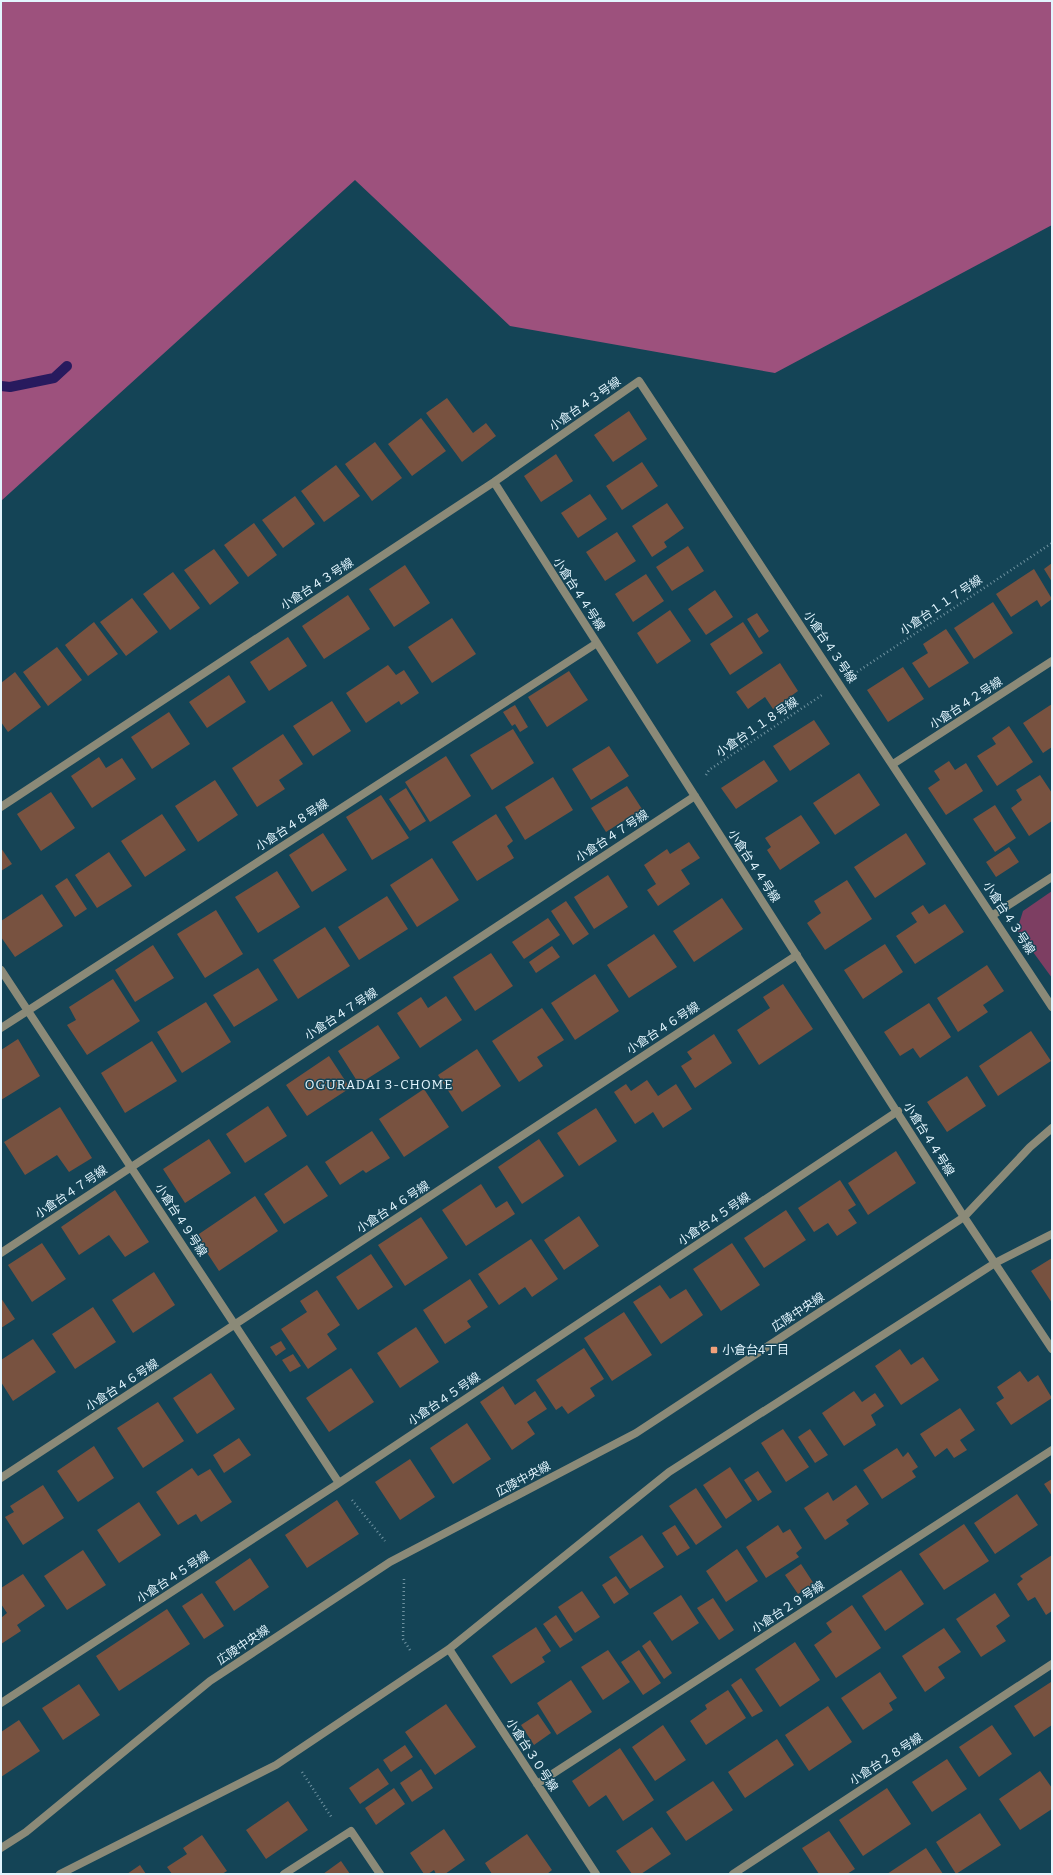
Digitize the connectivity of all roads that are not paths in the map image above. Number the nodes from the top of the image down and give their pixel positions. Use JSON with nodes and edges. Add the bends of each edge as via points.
{"nodes":[{"id":1,"x":494,"y":482,"type":"junction"},
{"id":2,"x":597,"y":643,"type":"junction"},
{"id":3,"x":1052,"y":661,"type":"edge"},
{"id":4,"x":893,"y":764,"type":"junction"},
{"id":5,"x":695,"y":796,"type":"junction"},
{"id":6,"x":1,"y":807,"type":"edge"},
{"id":7,"x":1052,"y":876,"type":"edge"},
{"id":8,"x":993,"y":915,"type":"junction"},
{"id":9,"x":797,"y":954,"type":"junction"},
{"id":10,"x":1,"y":970,"type":"edge"},
{"id":11,"x":1052,"y":1007,"type":"edge"},
{"id":12,"x":28,"y":1010,"type":"junction"},
{"id":13,"x":1,"y":1028,"type":"edge"},
{"id":14,"x":898,"y":1111,"type":"junction"},
{"id":15,"x":1052,"y":1128,"type":"edge"},
{"id":16,"x":131,"y":1167,"type":"junction"},
{"id":17,"x":964,"y":1217,"type":"junction"},
{"id":18,"x":1052,"y":1234,"type":"edge"},
{"id":19,"x":1,"y":1253,"type":"edge"},
{"id":20,"x":995,"y":1263,"type":"junction"},
{"id":21,"x":235,"y":1325,"type":"junction"},
{"id":22,"x":1052,"y":1349,"type":"edge"},
{"id":23,"x":1052,"y":1450,"type":"edge"},
{"id":24,"x":1,"y":1478,"type":"edge"},
{"id":25,"x":339,"y":1484,"type":"junction"},
{"id":26,"x":449,"y":1649,"type":"junction"},
{"id":27,"x":1052,"y":1664,"type":"edge"},
{"id":28,"x":1,"y":1703,"type":"edge"},
{"id":29,"x":537,"y":1784,"type":"junction"},
{"id":30,"x":1,"y":1848,"type":"edge"},
{"id":31,"x":60,"y":1874,"type":"edge"},
{"id":32,"x":284,"y":1874,"type":"edge"},
{"id":33,"x":380,"y":1874,"type":"edge"},
{"id":34,"x":596,"y":1874,"type":"edge"},
{"id":35,"x":734,"y":1874,"type":"edge"}],
"edges":[{"from":1,"to":2,"type":"street","name":"小倉台４４号線"},
{"from":1,"to":4,"type":"street","name":"小倉台４３号線","via":[[639,381]]},
{"from":1,"to":6,"type":"street","name":"小倉台４３号線"},
{"from":2,"to":5,"type":"street","name":"小倉台４４号線"},
{"from":2,"to":12,"type":"street","name":"小倉台４８号線"},
{"from":3,"to":4,"type":"street","name":"小倉台４２号線"},
{"from":4,"to":8,"type":"street","name":"小倉台４３号線"},
{"from":5,"to":9,"type":"street","name":"小倉台４４号線"},
{"from":5,"to":16,"type":"street","name":"小倉台４７号線"},
{"from":7,"to":8,"type":"street"},
{"from":8,"to":11,"type":"street","name":"小倉台４３号線"},
{"from":9,"to":14,"type":"street","name":"小倉台４４号線"},
{"from":9,"to":21,"type":"street","name":"小倉台４６号線"},
{"from":10,"to":12,"type":"street","name":"小倉台４９号線"},
{"from":12,"to":13,"type":"street","name":"小倉台４８号線"},
{"from":12,"to":16,"type":"street","name":"小倉台４９号線"},
{"from":14,"to":17,"type":"street","name":"小倉台４４号線"},
{"from":14,"to":25,"type":"street","name":"小倉台４５号線"},
{"from":15,"to":17,"type":"street","name":"広陵中央線"},
{"from":16,"to":19,"type":"street","name":"小倉台４７号線"},
{"from":16,"to":21,"type":"street","name":"小倉台４９号線"},
{"from":17,"to":20,"type":"street","name":"小倉台４４号線"},
{"from":17,"to":30,"type":"street","name":"広陵中央線","via":[[636,1433],[390,1562],[210,1681],[26,1832]]},
{"from":18,"to":20,"type":"street"},
{"from":20,"to":22,"type":"street","name":"小倉台４４号線"},
{"from":20,"to":26,"type":"street","via":[[668,1472]]},
{"from":21,"to":24,"type":"street","name":"小倉台４６号線"},
{"from":21,"to":25,"type":"street","name":"小倉台４９号線"},
{"from":23,"to":29,"type":"street","name":"小倉台２９号線"},
{"from":25,"to":28,"type":"street","name":"小倉台４５号線"},
{"from":26,"to":29,"type":"street","name":"小倉台３０号線"},
{"from":26,"to":31,"type":"street","via":[[276,1764]]},
{"from":27,"to":35,"type":"street","name":"小倉台２８号線"},
{"from":29,"to":34,"type":"street","name":"小倉台３０号線"},
{"from":32,"to":33,"type":"street","via":[[351,1831]]}]}
